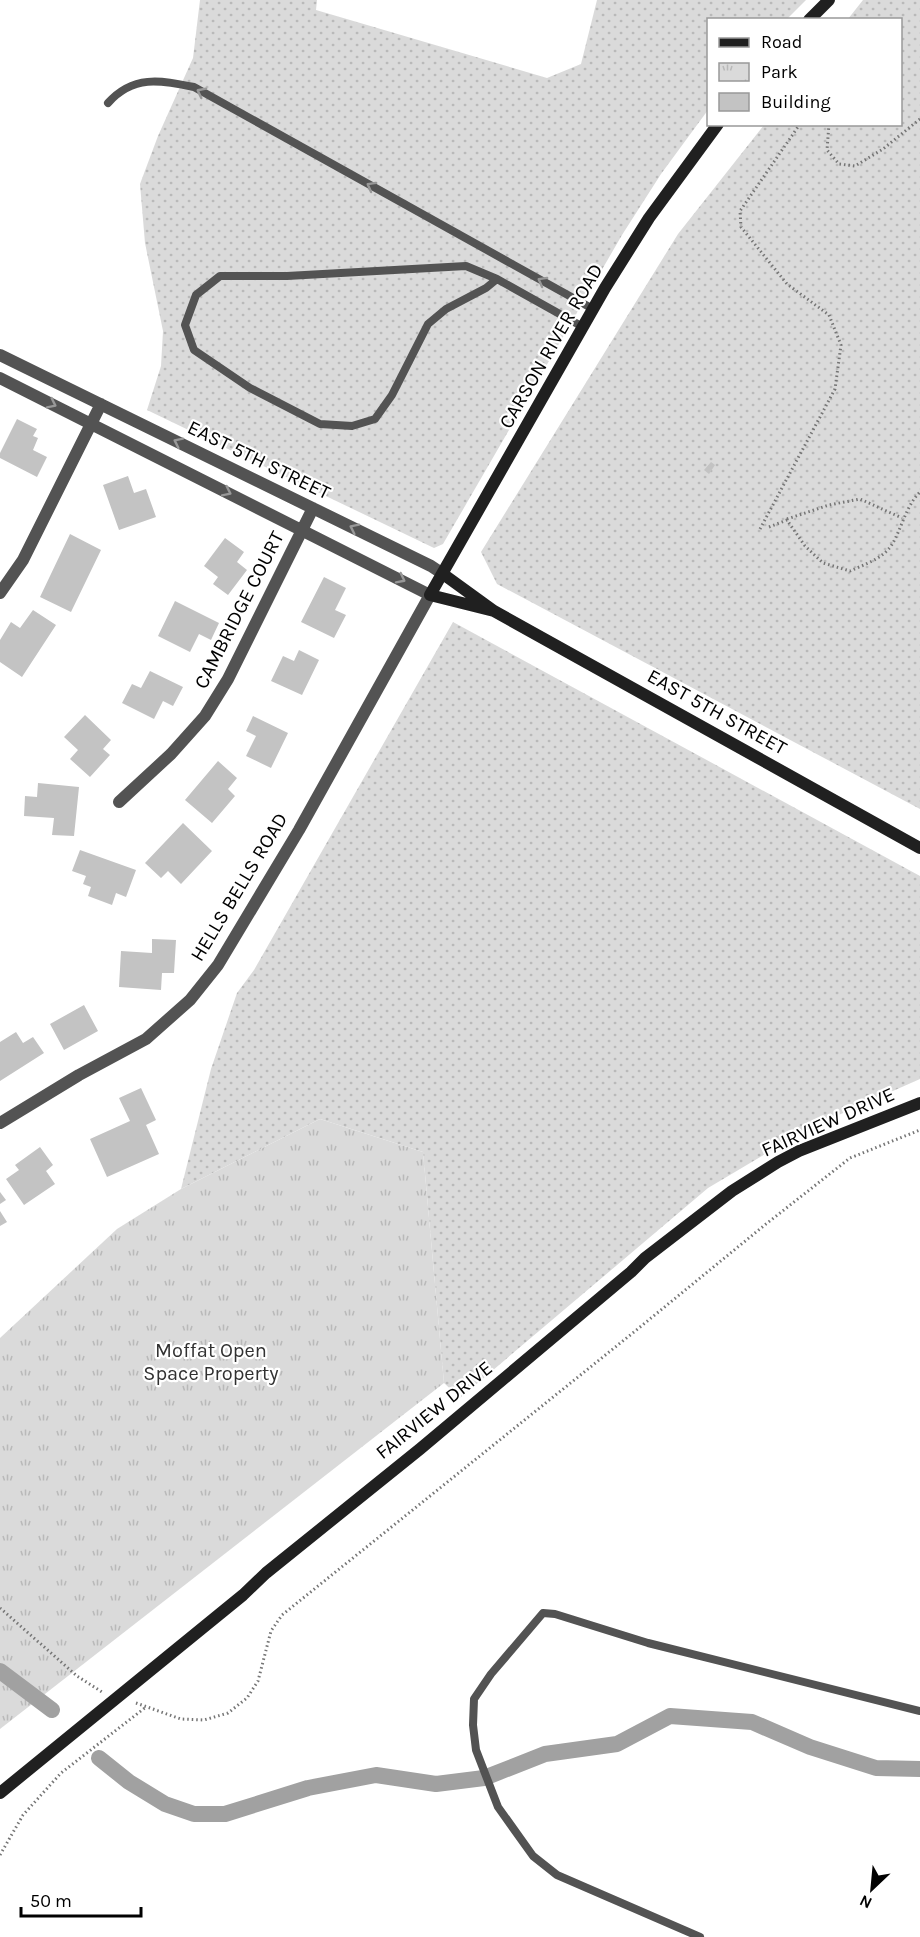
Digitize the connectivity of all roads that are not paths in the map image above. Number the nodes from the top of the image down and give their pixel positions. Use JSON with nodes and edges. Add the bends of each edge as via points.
{"nodes":[{"id":1,"x":829,"y":0,"type":"edge"},
{"id":2,"x":811,"y":18,"type":"edge"},
{"id":3,"x":108,"y":103,"type":"dead end"},
{"id":4,"x":716,"y":126,"type":"edge"},
{"id":5,"x":497,"y":279,"type":"junction"},
{"id":6,"x":593,"y":309,"type":"junction"},
{"id":7,"x":583,"y":327,"type":"junction"},
{"id":8,"x":0,"y":355,"type":"edge"},
{"id":9,"x":0,"y":378,"type":"edge"},
{"id":10,"x":101,"y":404,"type":"junction"},
{"id":11,"x":91,"y":424,"type":"junction"},
{"id":12,"x":313,"y":508,"type":"junction"},
{"id":13,"x":302,"y":529,"type":"junction"},
{"id":14,"x":442,"y":574,"type":"junction"},
{"id":15,"x":0,"y":593,"type":"edge"},
{"id":16,"x":430,"y":595,"type":"junction"},
{"id":17,"x":494,"y":612,"type":"junction"},
{"id":18,"x":119,"y":802,"type":"dead end"},
{"id":19,"x":920,"y":848,"type":"edge"},
{"id":20,"x":920,"y":1102,"type":"edge"},
{"id":21,"x":0,"y":1123,"type":"edge"},
{"id":22,"x":920,"y":1711,"type":"edge"},
{"id":23,"x":0,"y":1793,"type":"edge"},
{"id":24,"x":700,"y":1937,"type":"edge"}],
"edges":[{"from":1,"to":2,"type":"street"},
{"from":6,"to":3,"type":"lane","one_way":true,"via":[[194,87],[162,80],[139,84],[119,90]]},
{"from":4,"to":6,"type":"street","name":"CARSON RIVER ROAD","via":[[649,218]]},
{"from":5,"to":5,"type":"lane","via":[[466,266],[220,276],[196,295],[185,325],[194,350],[249,388],[320,424],[352,426],[375,419],[392,395],[428,324]]},
{"from":5,"to":7,"type":"lane"},
{"from":6,"to":7,"type":"street","name":"CARSON RIVER ROAD"},
{"from":7,"to":14,"type":"street","name":"CARSON RIVER ROAD"},
{"from":8,"to":10,"type":"street","name":"EAST 5TH STREET"},
{"from":9,"to":11,"type":"street","name":"EAST 5TH STREET","one_way":true},
{"from":10,"to":11,"type":"street"},
{"from":12,"to":10,"type":"street","name":"EAST 5TH STREET","one_way":true},
{"from":11,"to":13,"type":"street","name":"EAST 5TH STREET","one_way":true},
{"from":11,"to":15,"type":"street","via":[[22,560]]},
{"from":12,"to":13,"type":"street","name":"CAMBRIDGE COURT"},
{"from":14,"to":12,"type":"street","name":"EAST 5TH STREET","one_way":true},
{"from":13,"to":16,"type":"street","name":"EAST 5TH STREET","one_way":true},
{"from":13,"to":18,"type":"street","name":"CAMBRIDGE COURT","via":[[228,680],[205,716]]},
{"from":14,"to":16,"type":"street","name":"CARSON RIVER ROAD"},
{"from":14,"to":17,"type":"street","name":"EAST 5TH STREET"},
{"from":16,"to":17,"type":"street","name":"EAST 5TH STREET"},
{"from":16,"to":21,"type":"street","name":"HELLS BELLS ROAD","via":[[299,830],[218,965],[190,1000],[146,1039]]},
{"from":17,"to":19,"type":"street","name":"EAST 5TH STREET"},
{"from":20,"to":23,"type":"street","name":"FAIRVIEW DRIVE","via":[[799,1151],[732,1191],[645,1258],[420,1449]]},
{"from":22,"to":24,"type":"lane","via":[[543,1613],[474,1699],[476,1750],[498,1807],[533,1856],[557,1875]]}]}
